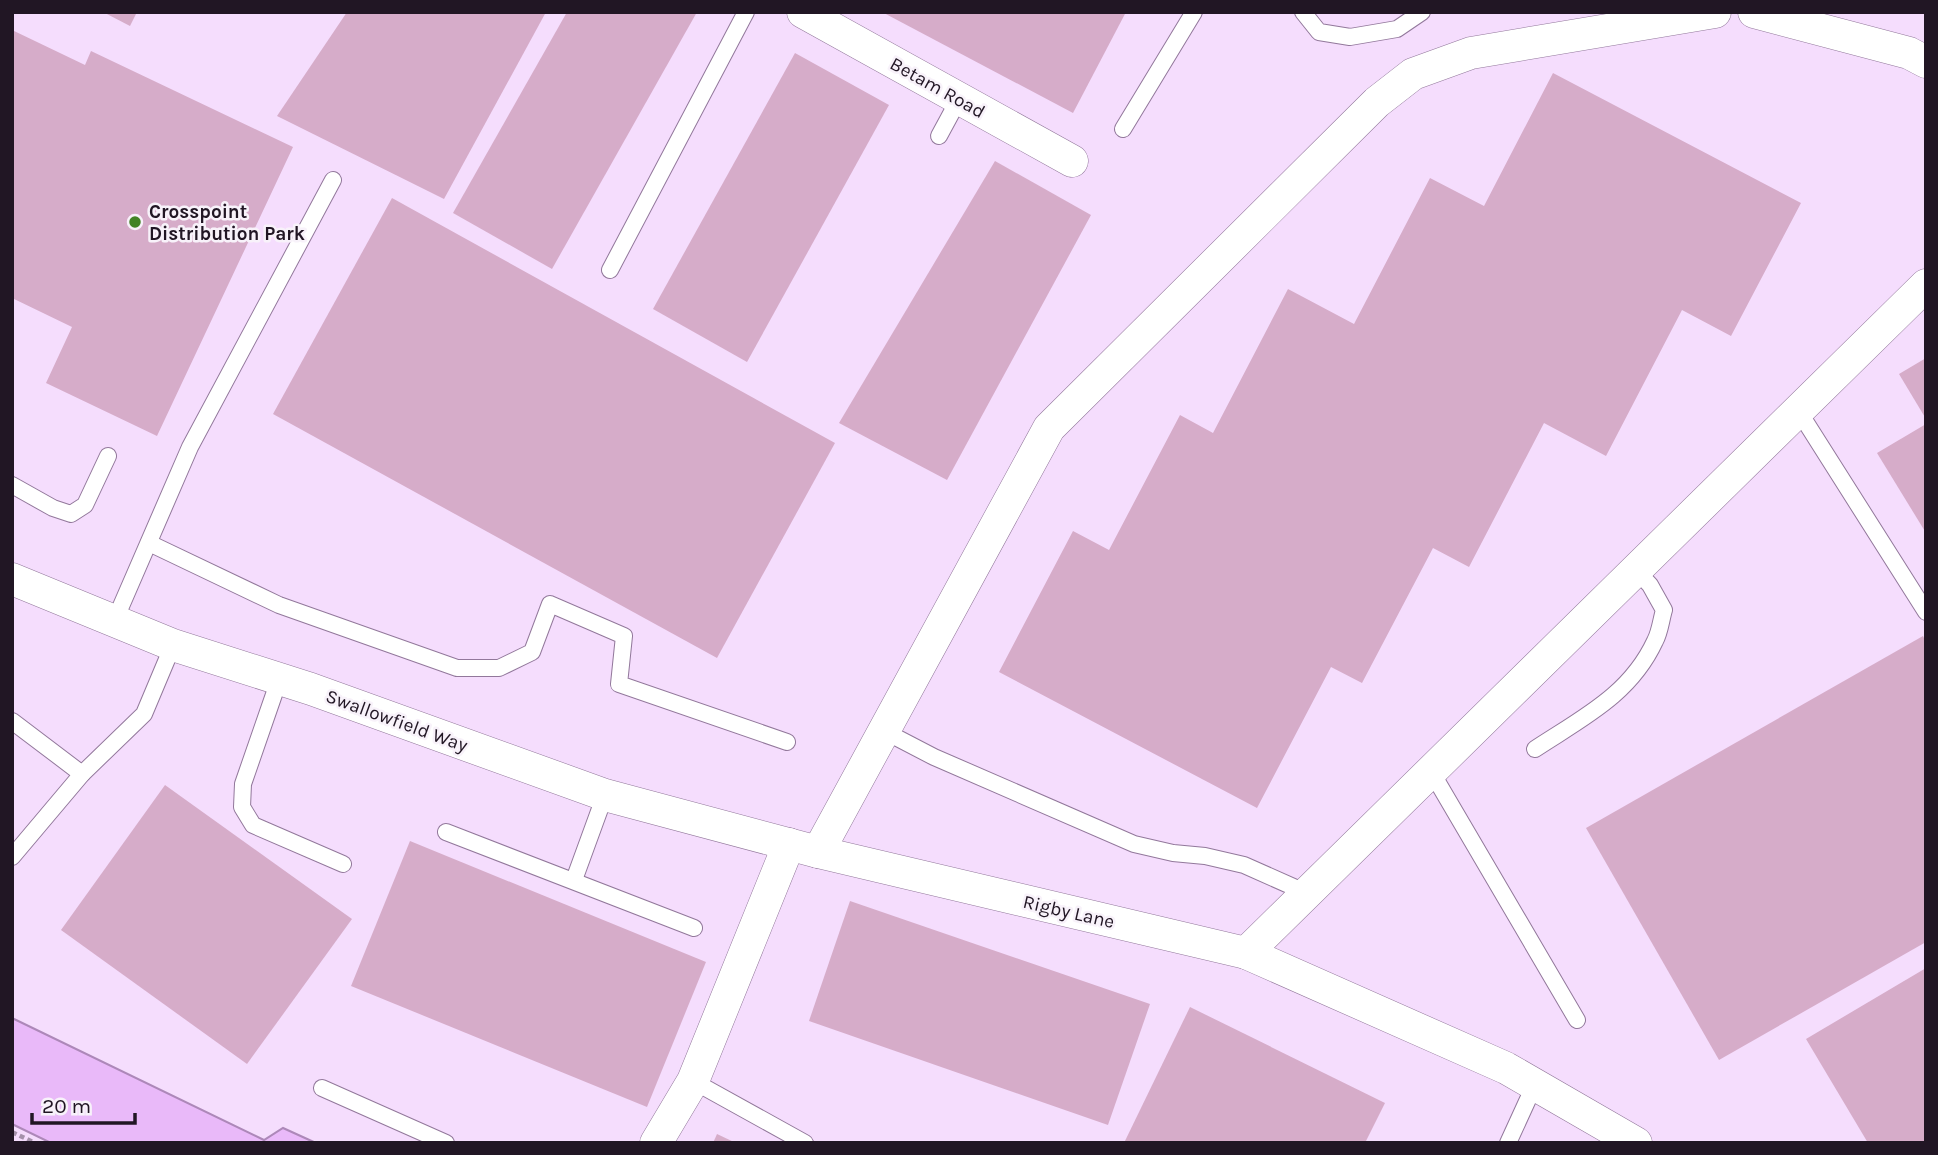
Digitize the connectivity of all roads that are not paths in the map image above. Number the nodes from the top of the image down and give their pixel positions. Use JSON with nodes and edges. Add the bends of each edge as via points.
{"nodes":[{"id":1,"x":746,"y":12,"type":"edge"},
{"id":2,"x":803,"y":12,"type":"edge"},
{"id":3,"x":1194,"y":12,"type":"edge"},
{"id":4,"x":1303,"y":12,"type":"edge"},
{"id":5,"x":1422,"y":12,"type":"edge"},
{"id":6,"x":1715,"y":12,"type":"edge"},
{"id":7,"x":1754,"y":12,"type":"edge"},
{"id":8,"x":1926,"y":62,"type":"edge"},
{"id":9,"x":959,"y":99,"type":"junction"},
{"id":10,"x":1123,"y":129,"type":"dead end"},
{"id":11,"x":939,"y":136,"type":"dead end"},
{"id":12,"x":1072,"y":161,"type":"dead end"},
{"id":13,"x":333,"y":180,"type":"dead end"},
{"id":14,"x":610,"y":270,"type":"dead end"},
{"id":15,"x":1926,"y":285,"type":"edge"},
{"id":16,"x":1798,"y":410,"type":"junction"},
{"id":17,"x":108,"y":456,"type":"dead end"},
{"id":18,"x":12,"y":485,"type":"edge"},
{"id":19,"x":149,"y":543,"type":"junction"},
{"id":20,"x":1636,"y":570,"type":"junction"},
{"id":21,"x":12,"y":579,"type":"edge"},
{"id":22,"x":1926,"y":612,"type":"edge"},
{"id":23,"x":115,"y":620,"type":"junction"},
{"id":24,"x":173,"y":645,"type":"junction"},
{"id":25,"x":279,"y":680,"type":"junction"},
{"id":26,"x":12,"y":721,"type":"edge"},
{"id":27,"x":884,"y":731,"type":"junction"},
{"id":28,"x":787,"y":742,"type":"dead end"},
{"id":29,"x":1535,"y":749,"type":"dead end"},
{"id":30,"x":1431,"y":771,"type":"junction"},
{"id":31,"x":82,"y":774,"type":"junction"},
{"id":32,"x":605,"y":795,"type":"junction"},
{"id":33,"x":446,"y":832,"type":"dead end"},
{"id":34,"x":803,"y":848,"type":"junction"},
{"id":35,"x":12,"y":857,"type":"edge"},
{"id":36,"x":343,"y":864,"type":"dead end"},
{"id":37,"x":574,"y":880,"type":"junction"},
{"id":38,"x":1307,"y":892,"type":"junction"},
{"id":39,"x":694,"y":928,"type":"dead end"},
{"id":40,"x":1246,"y":953,"type":"junction"},
{"id":41,"x":1577,"y":1020,"type":"dead end"},
{"id":42,"x":692,"y":1081,"type":"junction"},
{"id":43,"x":1535,"y":1084,"type":"junction"},
{"id":44,"x":322,"y":1088,"type":"dead end"},
{"id":45,"x":446,"y":1143,"type":"edge"},
{"id":46,"x":656,"y":1143,"type":"edge"},
{"id":47,"x":805,"y":1143,"type":"edge"},
{"id":48,"x":1507,"y":1143,"type":"edge"},
{"id":49,"x":1636,"y":1143,"type":"edge"}],
"edges":[{"from":1,"to":14,"type":"lane"},
{"from":2,"to":9,"type":"street","name":"Betam Road"},
{"from":3,"to":10,"type":"lane"},
{"from":4,"to":5,"type":"lane","via":[[1319,32],[1350,37],[1397,29]]},
{"from":6,"to":27,"type":"street","via":[[1471,53],[1413,74],[1377,102],[1049,428]]},
{"from":7,"to":8,"type":"street"},
{"from":9,"to":11,"type":"lane"},
{"from":9,"to":12,"type":"street","name":"Betam Road"},
{"from":13,"to":19,"type":"lane","via":[[190,447]]},
{"from":15,"to":16,"type":"street"},
{"from":16,"to":20,"type":"street"},
{"from":16,"to":22,"type":"lane"},
{"from":17,"to":18,"type":"lane","via":[[85,505],[71,514]]},
{"from":19,"to":23,"type":"lane"},
{"from":19,"to":28,"type":"lane","via":[[279,605],[457,668],[499,668],[532,652],[550,604],[624,636],[619,684]]},
{"from":20,"to":29,"type":"lane","via":[[1664,610],[1657,639],[1640,669],[1613,698]]},
{"from":20,"to":30,"type":"street"},
{"from":21,"to":23,"type":"street","name":"Swallowfield Way"},
{"from":23,"to":24,"type":"street","name":"Swallowfield Way"},
{"from":24,"to":25,"type":"street","name":"Swallowfield Way"},
{"from":24,"to":31,"type":"lane","via":[[144,714]]},
{"from":25,"to":32,"type":"street","name":"Swallowfield Way"},
{"from":25,"to":36,"type":"lane","via":[[243,784],[242,807],[253,825]]},
{"from":26,"to":31,"type":"lane"},
{"from":27,"to":34,"type":"street"},
{"from":27,"to":38,"type":"lane","via":[[1134,844],[1244,865]]},
{"from":30,"to":38,"type":"street"},
{"from":30,"to":41,"type":"lane"},
{"from":31,"to":35,"type":"lane"},
{"from":32,"to":34,"type":"street","name":"Swallowfield Way"},
{"from":32,"to":37,"type":"lane"},
{"from":33,"to":37,"type":"lane"},
{"from":34,"to":40,"type":"street","name":"Rigby Lane"},
{"from":34,"to":42,"type":"street"},
{"from":37,"to":39,"type":"lane"},
{"from":38,"to":40,"type":"street"},
{"from":40,"to":43,"type":"street","name":"Rigby Lane"},
{"from":42,"to":46,"type":"street"},
{"from":42,"to":47,"type":"lane"},
{"from":43,"to":48,"type":"lane"},
{"from":43,"to":49,"type":"street","name":"Rigby Lane"},
{"from":44,"to":45,"type":"lane"}]}
